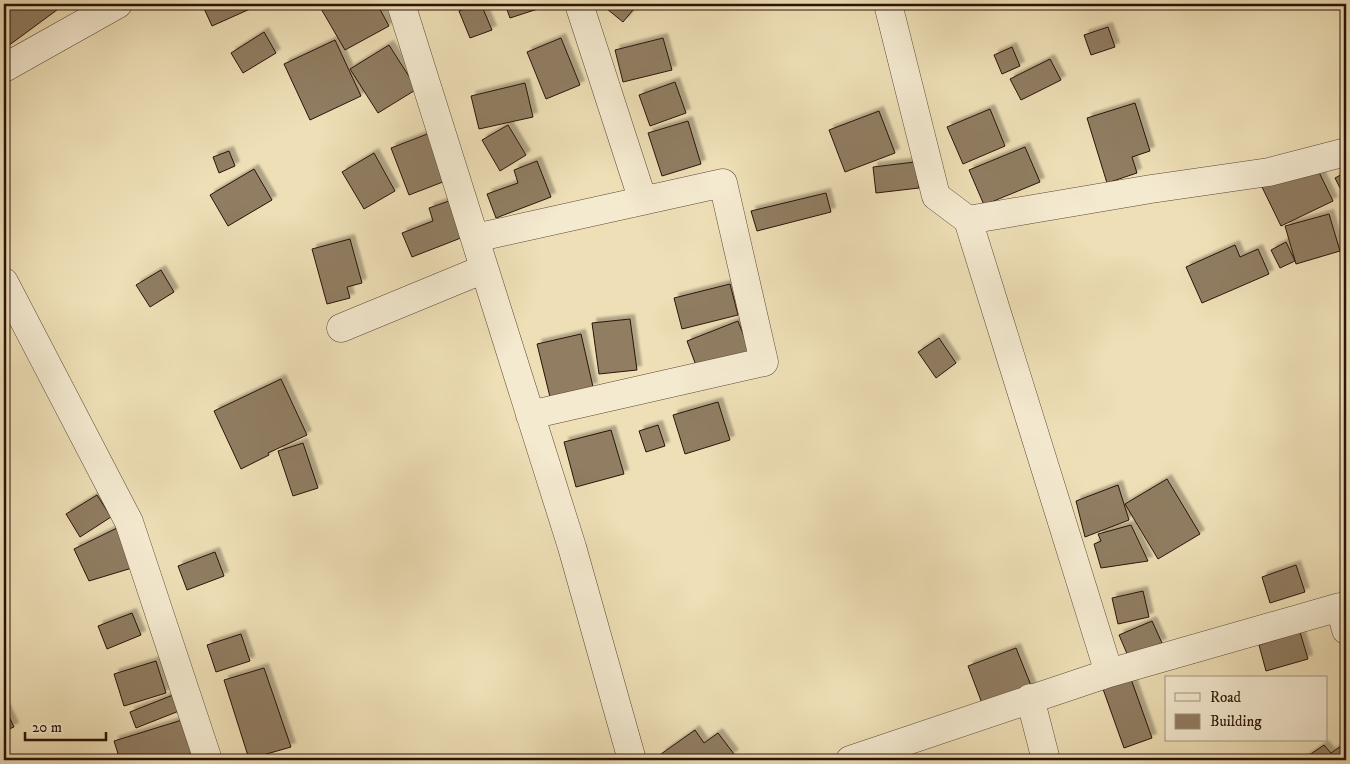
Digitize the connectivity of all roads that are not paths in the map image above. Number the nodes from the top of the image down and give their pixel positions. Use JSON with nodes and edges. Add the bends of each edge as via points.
{"nodes":[{"id":1,"x":118,"y":4,"type":"edge"},
{"id":2,"x":401,"y":4,"type":"edge"},
{"id":3,"x":579,"y":4,"type":"edge"},
{"id":4,"x":888,"y":4,"type":"edge"},
{"id":5,"x":4,"y":68,"type":"edge"},
{"id":6,"x":1346,"y":152,"type":"edge"},
{"id":7,"x":643,"y":201,"type":"junction"},
{"id":8,"x":968,"y":220,"type":"junction"},
{"id":9,"x":474,"y":238,"type":"junction"},
{"id":10,"x":484,"y":269,"type":"junction"},
{"id":11,"x":4,"y":282,"type":"edge"},
{"id":12,"x":341,"y":328,"type":"dead end"},
{"id":13,"x":530,"y":415,"type":"junction"},
{"id":14,"x":1344,"y":614,"type":"edge"},
{"id":15,"x":1109,"y":673,"type":"junction"},
{"id":16,"x":1030,"y":698,"type":"junction"},
{"id":17,"x":208,"y":760,"type":"edge"},
{"id":18,"x":632,"y":760,"type":"edge"},
{"id":19,"x":850,"y":760,"type":"edge"},
{"id":20,"x":1046,"y":760,"type":"edge"}],
"edges":[{"from":1,"to":5,"type":"street"},
{"from":2,"to":9,"type":"street"},
{"from":3,"to":7,"type":"street"},
{"from":4,"to":8,"type":"street","via":[[936,196]]},
{"from":6,"to":8,"type":"street","via":[[1269,172]]},
{"from":7,"to":9,"type":"street"},
{"from":7,"to":13,"type":"street","via":[[723,183],[764,362]]},
{"from":8,"to":15,"type":"street"},
{"from":9,"to":10,"type":"street"},
{"from":10,"to":12,"type":"street"},
{"from":10,"to":13,"type":"street"},
{"from":11,"to":17,"type":"street","via":[[129,522]]},
{"from":13,"to":18,"type":"street","via":[[572,548]]},
{"from":14,"to":15,"type":"street"},
{"from":15,"to":16,"type":"street"},
{"from":16,"to":19,"type":"street"},
{"from":16,"to":20,"type":"street"}]}
